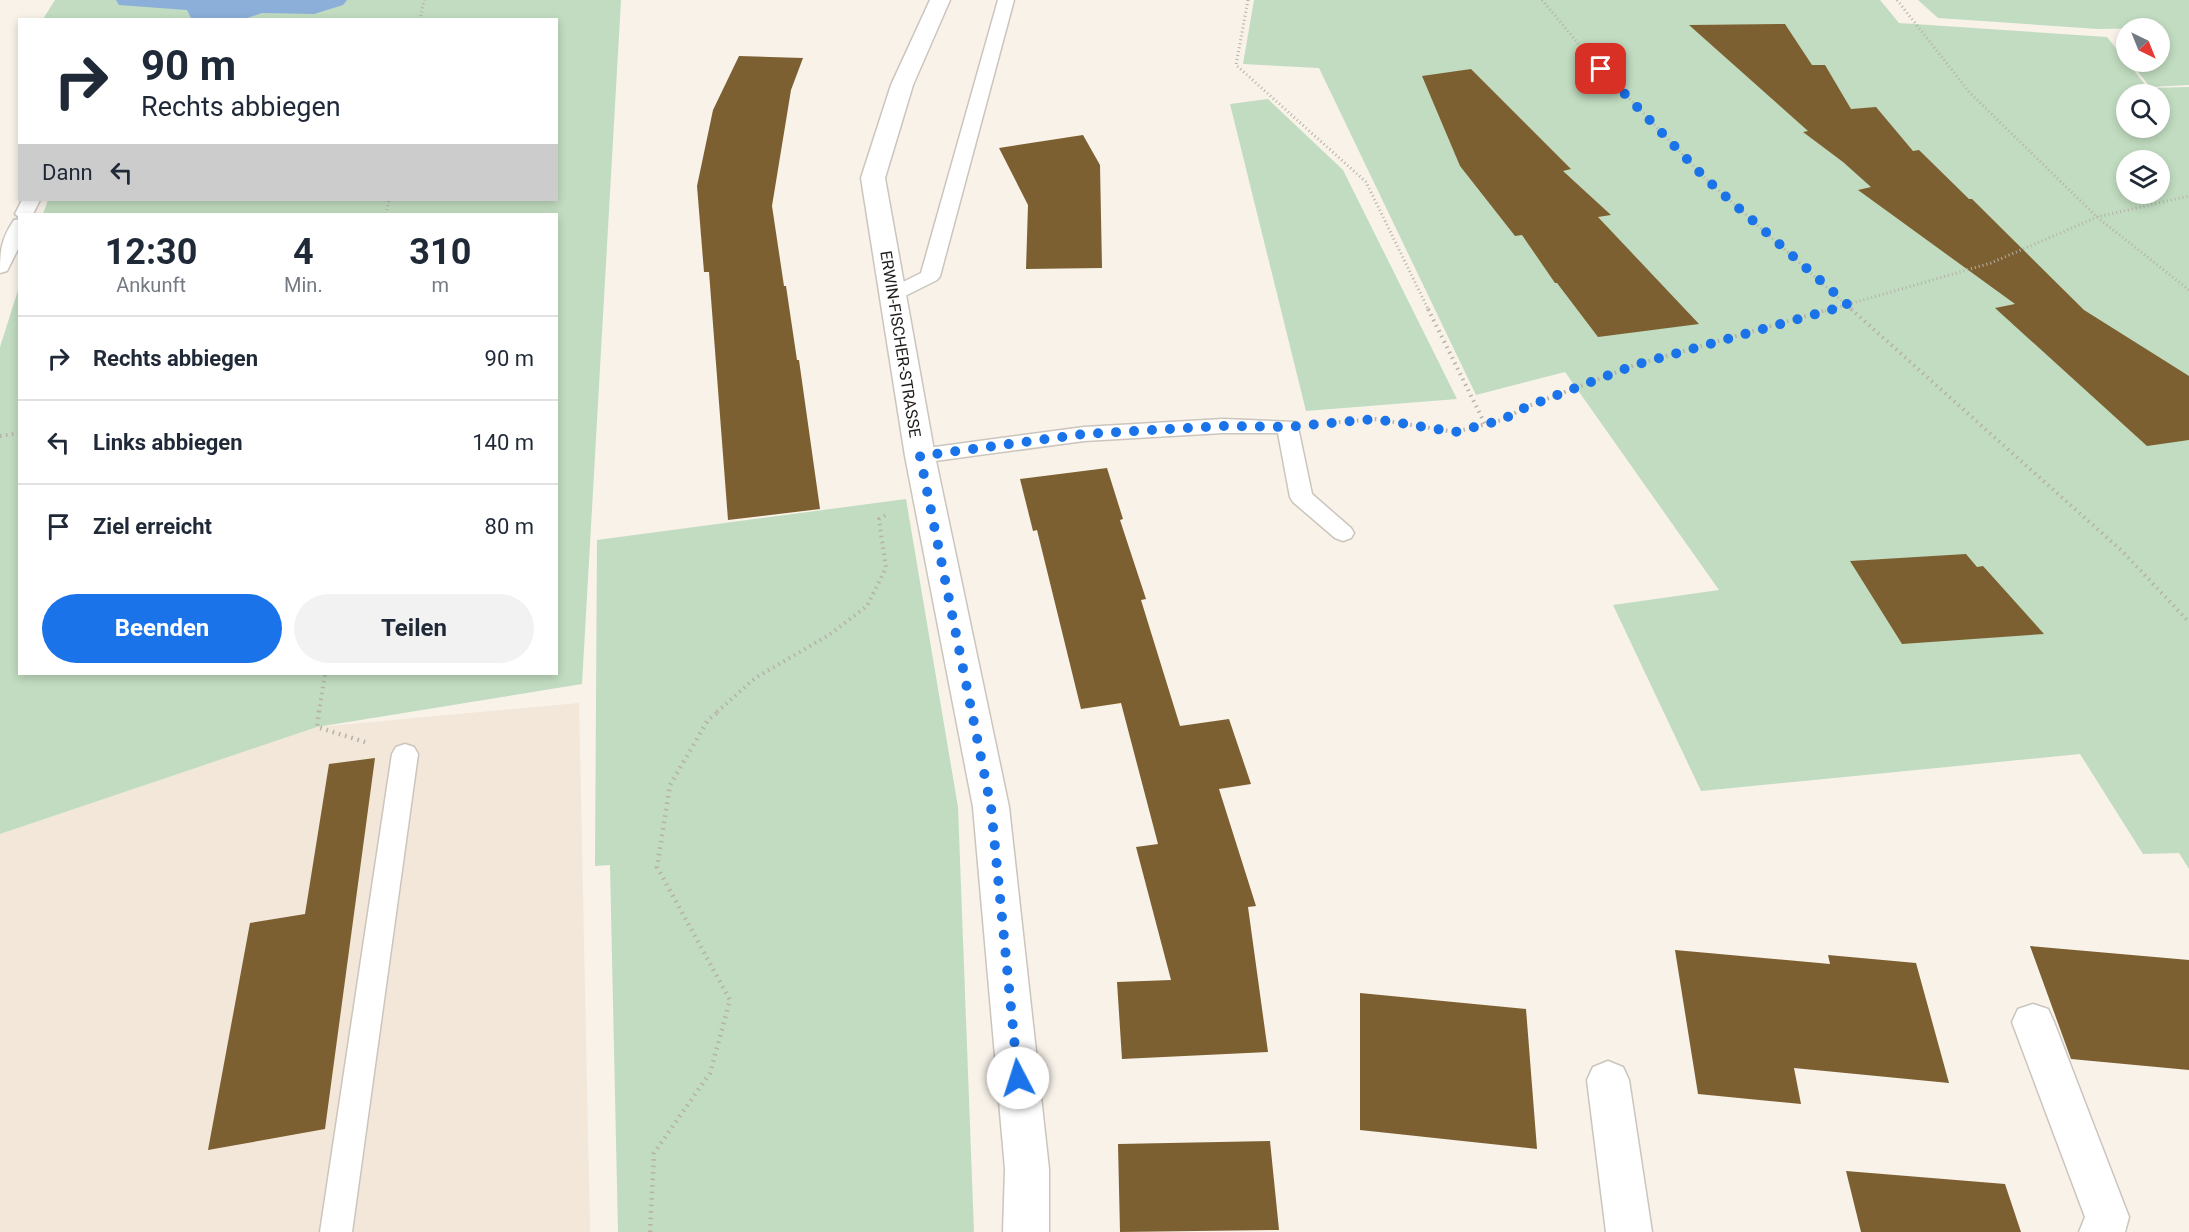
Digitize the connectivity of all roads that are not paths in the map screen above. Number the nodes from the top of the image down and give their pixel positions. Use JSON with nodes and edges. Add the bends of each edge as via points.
{"nodes":[{"id":1,"x":940,"y":0,"type":"edge"},
{"id":2,"x":1006,"y":0,"type":"edge"},
{"id":3,"x":18,"y":228,"type":"edge"},
{"id":4,"x":0,"y":267,"type":"edge"},
{"id":5,"x":894,"y":294,"type":"junction"},
{"id":6,"x":920,"y":456,"type":"junction"},
{"id":7,"x":1343,"y":533,"type":"dead end"},
{"id":8,"x":405,"y":754,"type":"road end"},
{"id":9,"x":2033,"y":1022,"type":"dead end"},
{"id":10,"x":1608,"y":1080,"type":"dead end"},
{"id":11,"x":336,"y":1232,"type":"edge"},
{"id":12,"x":1026,"y":1232,"type":"edge"},
{"id":13,"x":1629,"y":1232,"type":"edge"},
{"id":14,"x":2102,"y":1232,"type":"edge"}],
"edges":[{"from":1,"to":5,"type":"street","name":"ERWIN-FISCHER-STRASSE","via":[[902,85],[873,178]]},
{"from":2,"to":5,"type":"lane","via":[[930,276]]},
{"from":3,"to":4,"type":"lane"},
{"from":5,"to":6,"type":"street","name":"ERWIN-FISCHER-STRASSE"},
{"from":6,"to":7,"type":"lane","via":[[1084,434],[1223,426],[1287,427],[1300,497]]},
{"from":6,"to":12,"type":"street","name":"ERWIN-FISCHER-STRASSE","via":[[991,807],[1027,1169]]},
{"from":8,"to":11,"type":"lane"},
{"from":9,"to":14,"type":"street","via":[[2107,1217]]},
{"from":10,"to":13,"type":"street"}]}
